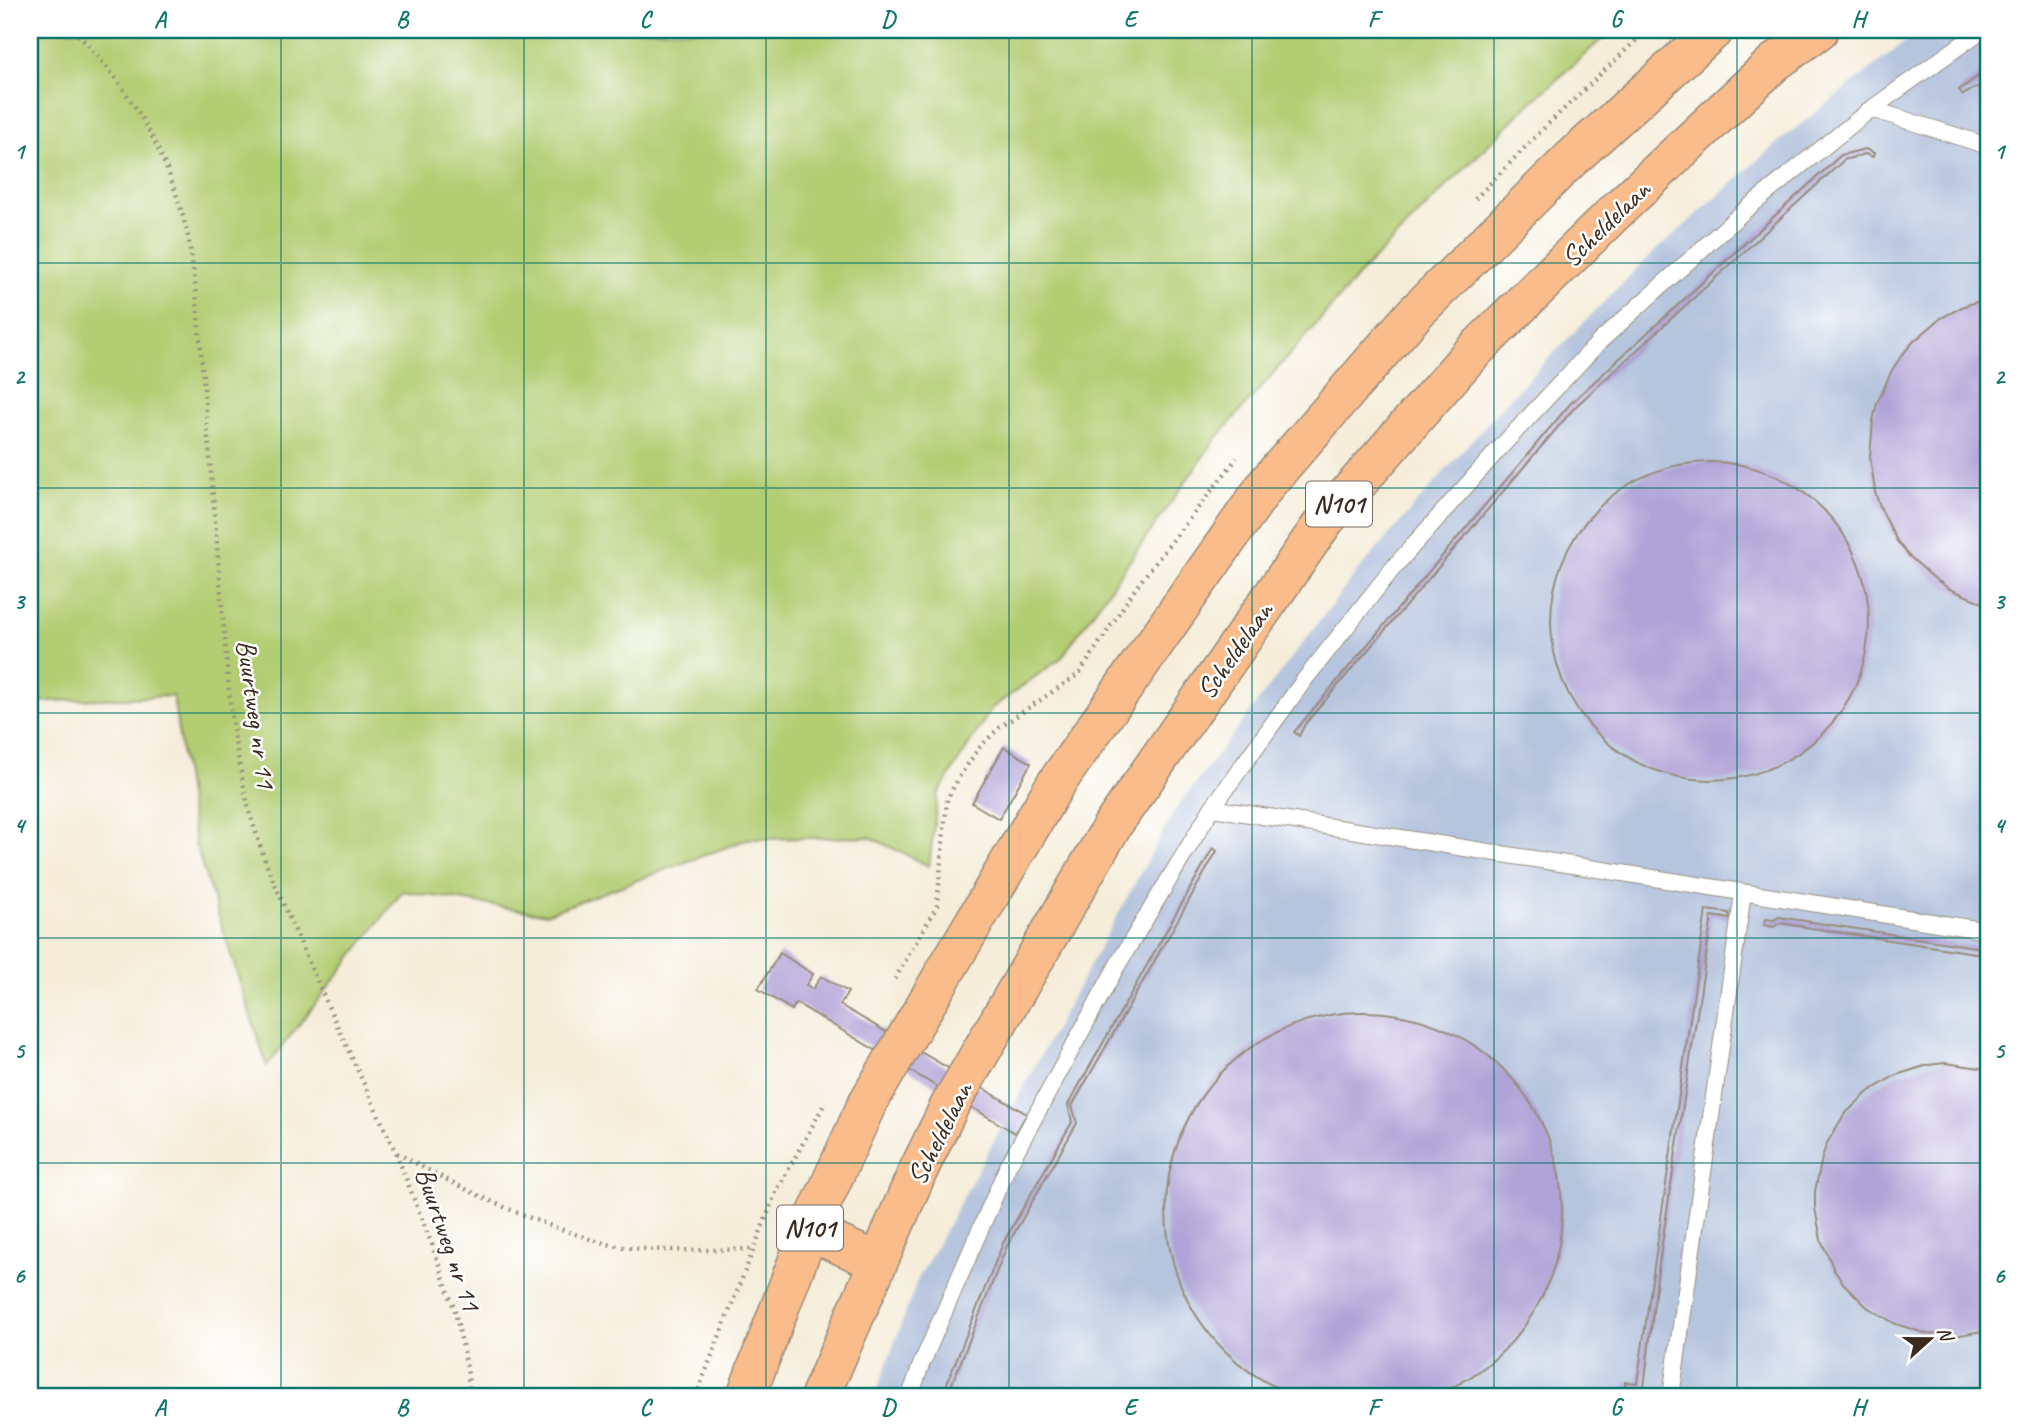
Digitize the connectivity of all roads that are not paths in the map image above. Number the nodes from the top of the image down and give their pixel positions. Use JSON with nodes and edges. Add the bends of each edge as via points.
{"nodes":[{"id":1,"x":1714,"y":30,"type":"edge"},
{"id":2,"x":1819,"y":30,"type":"edge"},
{"id":3,"x":1982,"y":30,"type":"edge"},
{"id":4,"x":1871,"y":109,"type":"junction"},
{"id":5,"x":1988,"y":146,"type":"edge"},
{"id":6,"x":1212,"y":808,"type":"junction"},
{"id":7,"x":1742,"y":893,"type":"junction"},
{"id":8,"x":1988,"y":931,"type":"edge"},
{"id":9,"x":809,"y":1231,"type":"junction"},
{"id":10,"x":878,"y":1262,"type":"junction"},
{"id":11,"x":747,"y":1396,"type":"edge"},
{"id":12,"x":820,"y":1396,"type":"edge"},
{"id":13,"x":909,"y":1396,"type":"edge"},
{"id":14,"x":1671,"y":1396,"type":"edge"}],
"edges":[{"from":1,"to":9,"type":"main road","number":"N101","via":[[1571,159],[1415,313],[1268,482],[1055,785],[867,1104]]},
{"from":2,"to":10,"type":"main road","name":"Scheldelaan","number":"N101","via":[[1774,63],[1468,357],[1325,520],[1112,826],[950,1105]]},
{"from":3,"to":4,"type":"lane"},
{"from":4,"to":5,"type":"lane"},
{"from":4,"to":6,"type":"lane","via":[[1744,211],[1600,341],[1394,567],[1305,679]]},
{"from":6,"to":7,"type":"lane"},
{"from":6,"to":13,"type":"lane","via":[[1118,964],[1007,1168]]},
{"from":7,"to":8,"type":"lane"},
{"from":7,"to":14,"type":"lane"},
{"from":9,"to":10,"type":"main road"},
{"from":9,"to":11,"type":"main road","number":"N101"},
{"from":10,"to":12,"type":"main road","name":"Scheldelaan","number":"N101"}]}
